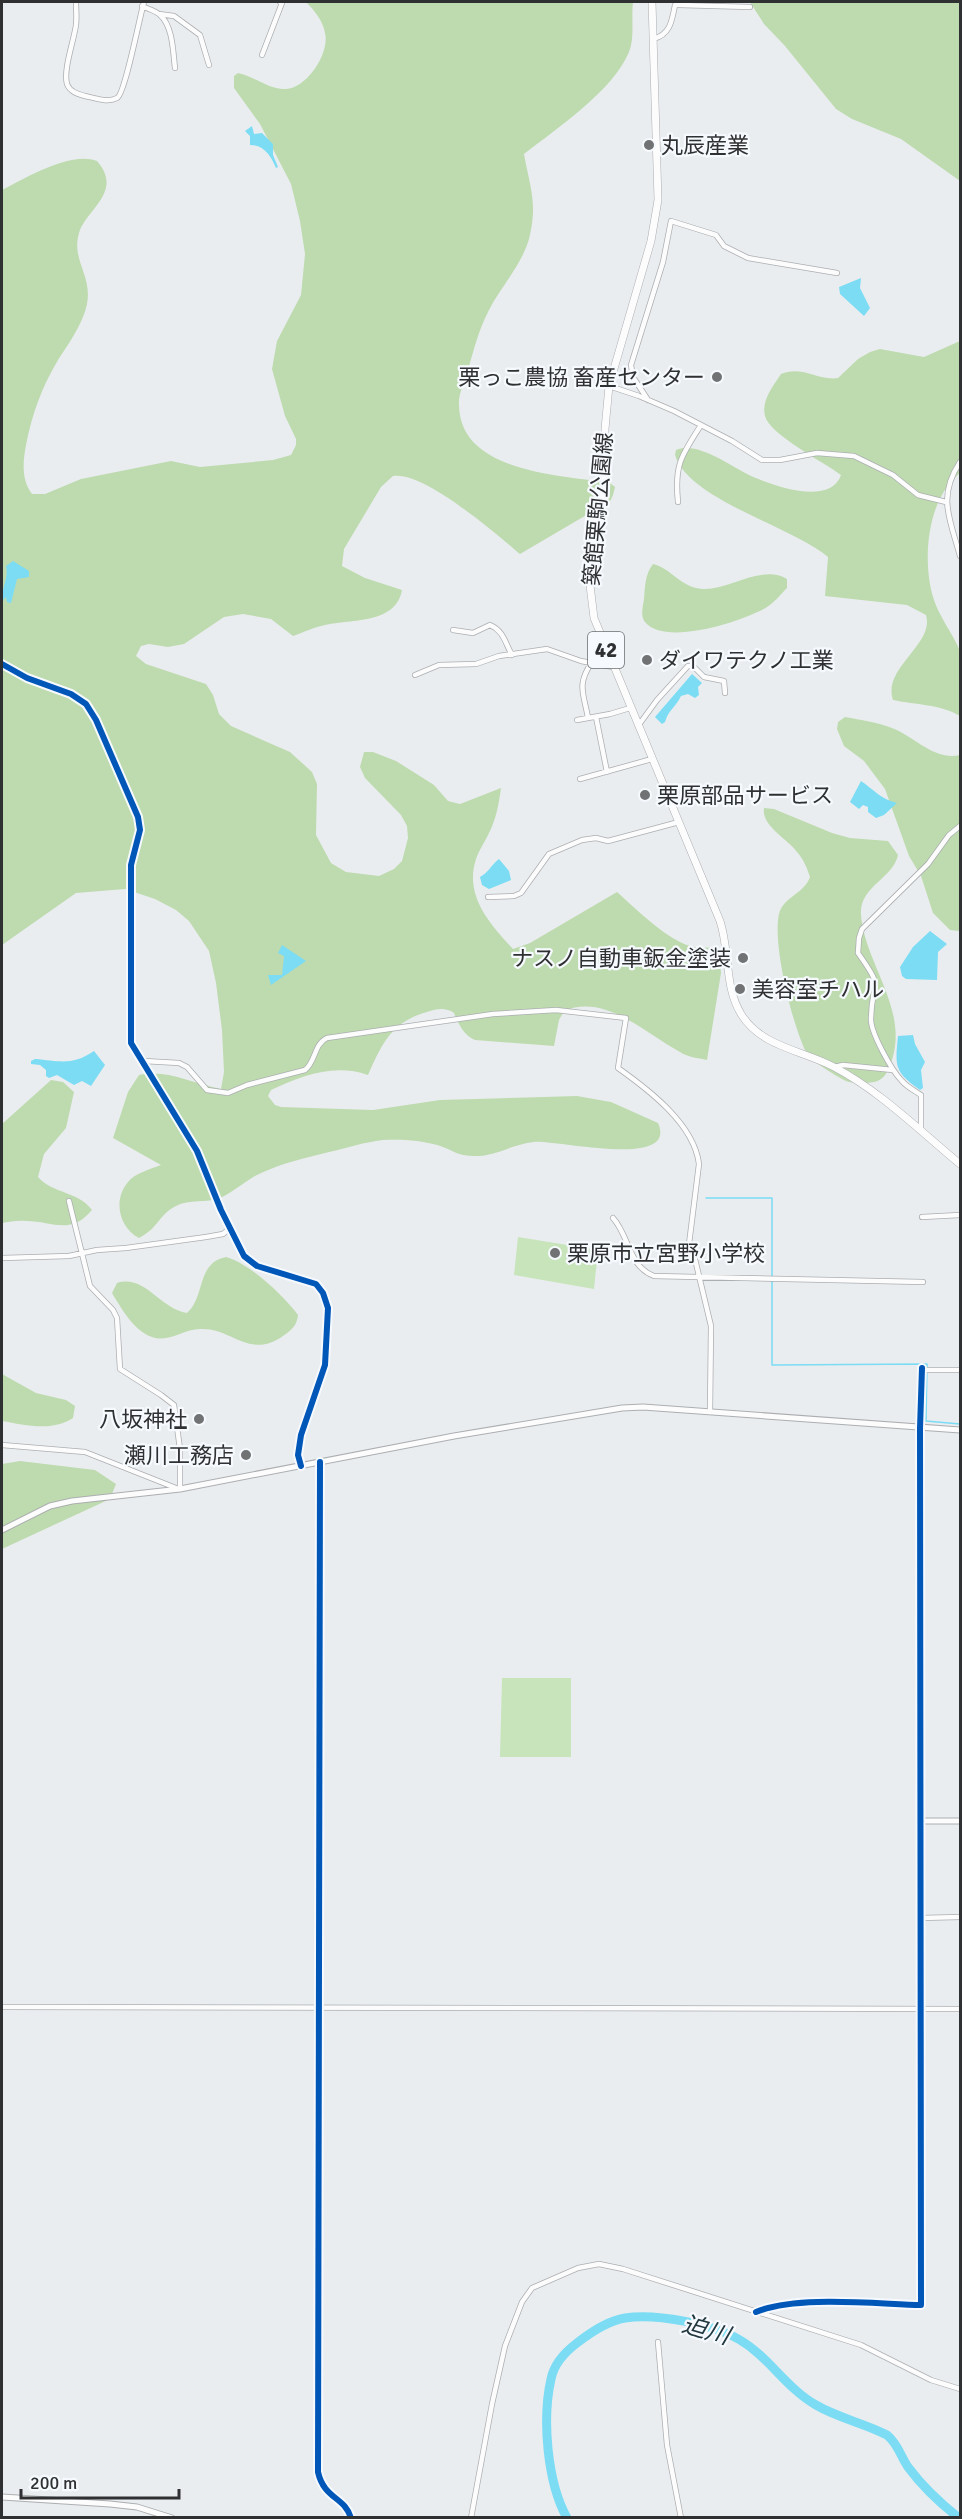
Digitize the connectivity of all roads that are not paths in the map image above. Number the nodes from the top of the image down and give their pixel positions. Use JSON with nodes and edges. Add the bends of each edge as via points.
{"nodes":[{"id":1,"x":76,"y":2,"type":"edge"},
{"id":2,"x":280,"y":2,"type":"edge"},
{"id":3,"x":652,"y":2,"type":"edge"},
{"id":4,"x":679,"y":3,"type":"edge"},
{"id":5,"x":143,"y":4,"type":"edge"},
{"id":6,"x":750,"y":7,"type":"dead end"},
{"id":7,"x":159,"y":14,"type":"junction"},
{"id":8,"x":653,"y":39,"type":"junction"},
{"id":9,"x":262,"y":55,"type":"dead end"},
{"id":10,"x":209,"y":65,"type":"dead end"},
{"id":11,"x":175,"y":68,"type":"dead end"},
{"id":12,"x":837,"y":273,"type":"dead end"},
{"id":13,"x":609,"y":386,"type":"junction"},
{"id":14,"x":648,"y":400,"type":"junction"},
{"id":15,"x":701,"y":425,"type":"junction"},
{"id":16,"x":960,"y":462,"type":"edge"},
{"id":17,"x":678,"y":502,"type":"dead end"},
{"id":18,"x":946,"y":502,"type":"junction"},
{"id":19,"x":960,"y":556,"type":"edge"},
{"id":20,"x":453,"y":630,"type":"dead end"},
{"id":21,"x":512,"y":655,"type":"junction"},
{"id":22,"x":592,"y":662,"type":"junction"},
{"id":23,"x":2,"y":664,"type":"edge"},
{"id":24,"x":613,"y":667,"type":"junction"},
{"id":25,"x":415,"y":675,"type":"dead end"},
{"id":26,"x":726,"y":693,"type":"dead end"},
{"id":27,"x":630,"y":708,"type":"junction"},
{"id":28,"x":596,"y":717,"type":"junction"},
{"id":29,"x":588,"y":718,"type":"junction"},
{"id":30,"x":577,"y":720,"type":"dead end"},
{"id":31,"x":638,"y":726,"type":"junction"},
{"id":32,"x":652,"y":759,"type":"junction"},
{"id":33,"x":607,"y":772,"type":"junction"},
{"id":34,"x":580,"y":779,"type":"dead end"},
{"id":35,"x":679,"y":822,"type":"junction"},
{"id":36,"x":960,"y":826,"type":"edge"},
{"id":37,"x":488,"y":897,"type":"dead end"},
{"id":38,"x":144,"y":1061,"type":"junction"},
{"id":39,"x":834,"y":1066,"type":"junction"},
{"id":40,"x":893,"y":1070,"type":"junction"},
{"id":41,"x":921,"y":1132,"type":"junction"},
{"id":42,"x":960,"y":1164,"type":"edge"},
{"id":43,"x":69,"y":1201,"type":"dead end"},
{"id":44,"x":960,"y":1215,"type":"edge"},
{"id":45,"x":922,"y":1217,"type":"dead end"},
{"id":46,"x":613,"y":1218,"type":"dead end"},
{"id":47,"x":230,"y":1228,"type":"junction"},
{"id":48,"x":81,"y":1254,"type":"junction"},
{"id":49,"x":2,"y":1258,"type":"edge"},
{"id":50,"x":698,"y":1278,"type":"junction"},
{"id":51,"x":923,"y":1282,"type":"dead end"},
{"id":52,"x":960,"y":1370,"type":"edge"},
{"id":53,"x":710,"y":1412,"type":"junction"},
{"id":54,"x":920,"y":1428,"type":"junction"},
{"id":55,"x":960,"y":1430,"type":"edge"},
{"id":56,"x":2,"y":1445,"type":"edge"},
{"id":57,"x":320,"y":1462,"type":"junction"},
{"id":58,"x":301,"y":1466,"type":"junction"},
{"id":59,"x":178,"y":1489,"type":"junction"},
{"id":60,"x":2,"y":1530,"type":"edge"},
{"id":61,"x":920,"y":1821,"type":"junction"},
{"id":62,"x":960,"y":1821,"type":"edge"},
{"id":63,"x":960,"y":1917,"type":"edge"},
{"id":64,"x":920,"y":1918,"type":"junction"},
{"id":65,"x":2,"y":2007,"type":"edge"},
{"id":66,"x":319,"y":2008,"type":"junction"},
{"id":67,"x":921,"y":2009,"type":"junction"},
{"id":68,"x":960,"y":2009,"type":"edge"},
{"id":69,"x":756,"y":2312,"type":"junction"},
{"id":70,"x":658,"y":2342,"type":"dead end"},
{"id":71,"x":960,"y":2389,"type":"edge"},
{"id":72,"x":2,"y":2497,"type":"edge"},
{"id":73,"x":172,"y":2517,"type":"edge"},
{"id":74,"x":351,"y":2517,"type":"edge"},
{"id":75,"x":471,"y":2517,"type":"edge"},
{"id":76,"x":681,"y":2517,"type":"edge"}],
"edges":[{"from":1,"to":5,"type":"street","via":[[68,85],[75,93],[110,100],[124,90]]},
{"from":2,"to":9,"type":"street"},
{"from":3,"to":8,"type":"main road","name":"築館栗駒公園線","number":"42"},
{"from":4,"to":6,"type":"street"},
{"from":4,"to":8,"type":"street","via":[[666,33]]},
{"from":5,"to":7,"type":"street"},
{"from":7,"to":10,"type":"street","via":[[174,16],[200,35]]},
{"from":7,"to":11,"type":"street","via":[[166,22]]},
{"from":8,"to":13,"type":"main road","name":"築館栗駒公園線","number":"42","via":[[656,210],[651,241]]},
{"from":12,"to":14,"type":"street","via":[[748,258],[724,246],[716,235],[671,221],[663,262],[631,365],[633,377]]},
{"from":13,"to":14,"type":"street"},
{"from":13,"to":24,"type":"main road","name":"築館栗駒公園線","number":"42","via":[[605,479],[592,542],[589,583],[594,618]]},
{"from":14,"to":15,"type":"street"},
{"from":15,"to":17,"type":"street","via":[[680,460]]},
{"from":15,"to":18,"type":"street","via":[[762,460],[817,453],[854,456],[893,475],[918,495]]},
{"from":16,"to":18,"type":"street","via":[[949,480]]},
{"from":18,"to":19,"type":"street"},
{"from":20,"to":21,"type":"street","via":[[473,633],[490,625],[495,627]]},
{"from":21,"to":22,"type":"street","via":[[548,649]]},
{"from":21,"to":25,"type":"street","via":[[476,664],[439,665]]},
{"from":22,"to":24,"type":"street"},
{"from":22,"to":29,"type":"street","via":[[581,684]]},
{"from":23,"to":38,"type":"street","via":[[86,704],[138,817],[140,830],[131,865],[130,1031],[131,1043]]},
{"from":24,"to":27,"type":"main road","name":"築館栗駒公園線","number":"42"},
{"from":26,"to":31,"type":"street","via":[[723,681],[704,677],[688,666]]},
{"from":27,"to":28,"type":"street"},
{"from":27,"to":31,"type":"main road","name":"築館栗駒公園線","number":"42"},
{"from":28,"to":29,"type":"street"},
{"from":28,"to":33,"type":"street"},
{"from":29,"to":30,"type":"street"},
{"from":31,"to":32,"type":"main road","name":"築館栗駒公園線","number":"42"},
{"from":32,"to":33,"type":"street"},
{"from":32,"to":35,"type":"main road","name":"築館栗駒公園線","number":"42"},
{"from":33,"to":34,"type":"street"},
{"from":35,"to":37,"type":"street","via":[[608,841],[582,840],[549,854],[521,893]]},
{"from":35,"to":39,"type":"main road","name":"築館栗駒公園線","number":"42","via":[[720,921],[732,994],[742,1016],[763,1037]]},
{"from":36,"to":40,"type":"street","via":[[928,864],[862,929],[859,938],[858,953],[877,982],[872,1024]]},
{"from":38,"to":47,"type":"street","via":[[197,1151]]},
{"from":38,"to":50,"type":"street","via":[[180,1063],[207,1090],[228,1093],[305,1070],[317,1047],[327,1038],[493,1014],[556,1010],[626,1018],[618,1068],[637,1081],[681,1125],[698,1153],[689,1244]]},
{"from":39,"to":40,"type":"street"},
{"from":39,"to":41,"type":"main road","name":"築館栗駒公園線","number":"42"},
{"from":40,"to":41,"type":"street","via":[[903,1083],[921,1095]]},
{"from":41,"to":42,"type":"main road","name":"築館栗駒公園線","number":"42"},
{"from":43,"to":48,"type":"street"},
{"from":44,"to":45,"type":"street"},
{"from":46,"to":50,"type":"street","via":[[643,1272]]},
{"from":47,"to":48,"type":"street","via":[[223,1234]]},
{"from":47,"to":58,"type":"street","via":[[244,1256],[257,1266],[316,1284],[328,1308],[325,1365],[301,1435]]},
{"from":48,"to":49,"type":"street"},
{"from":48,"to":59,"type":"street","via":[[90,1286],[117,1318],[120,1369],[174,1405],[180,1449]]},
{"from":50,"to":51,"type":"street"},
{"from":50,"to":53,"type":"street","via":[[711,1326]]},
{"from":52,"to":54,"type":"street","via":[[923,1369]]},
{"from":53,"to":54,"type":"street"},
{"from":53,"to":57,"type":"street","via":[[622,1408]]},
{"from":54,"to":55,"type":"street"},
{"from":54,"to":61,"type":"street"},
{"from":56,"to":59,"type":"street","via":[[85,1452]]},
{"from":57,"to":58,"type":"street"},
{"from":57,"to":66,"type":"street"},
{"from":58,"to":59,"type":"street"},
{"from":59,"to":60,"type":"street","via":[[50,1506]]},
{"from":61,"to":62,"type":"street"},
{"from":61,"to":64,"type":"street"},
{"from":63,"to":64,"type":"street"},
{"from":64,"to":67,"type":"street"},
{"from":65,"to":66,"type":"street"},
{"from":66,"to":67,"type":"street"},
{"from":66,"to":74,"type":"street","via":[[318,2472],[321,2485],[346,2507]]},
{"from":67,"to":68,"type":"street"},
{"from":67,"to":69,"type":"street","via":[[921,2305],[798,2303],[772,2305]]},
{"from":69,"to":71,"type":"street","via":[[861,2345]]},
{"from":69,"to":75,"type":"street","via":[[599,2264],[578,2268],[532,2288],[522,2302],[505,2346]]},
{"from":70,"to":76,"type":"street","via":[[667,2445]]},
{"from":72,"to":73,"type":"street","via":[[137,2507]]}]}
